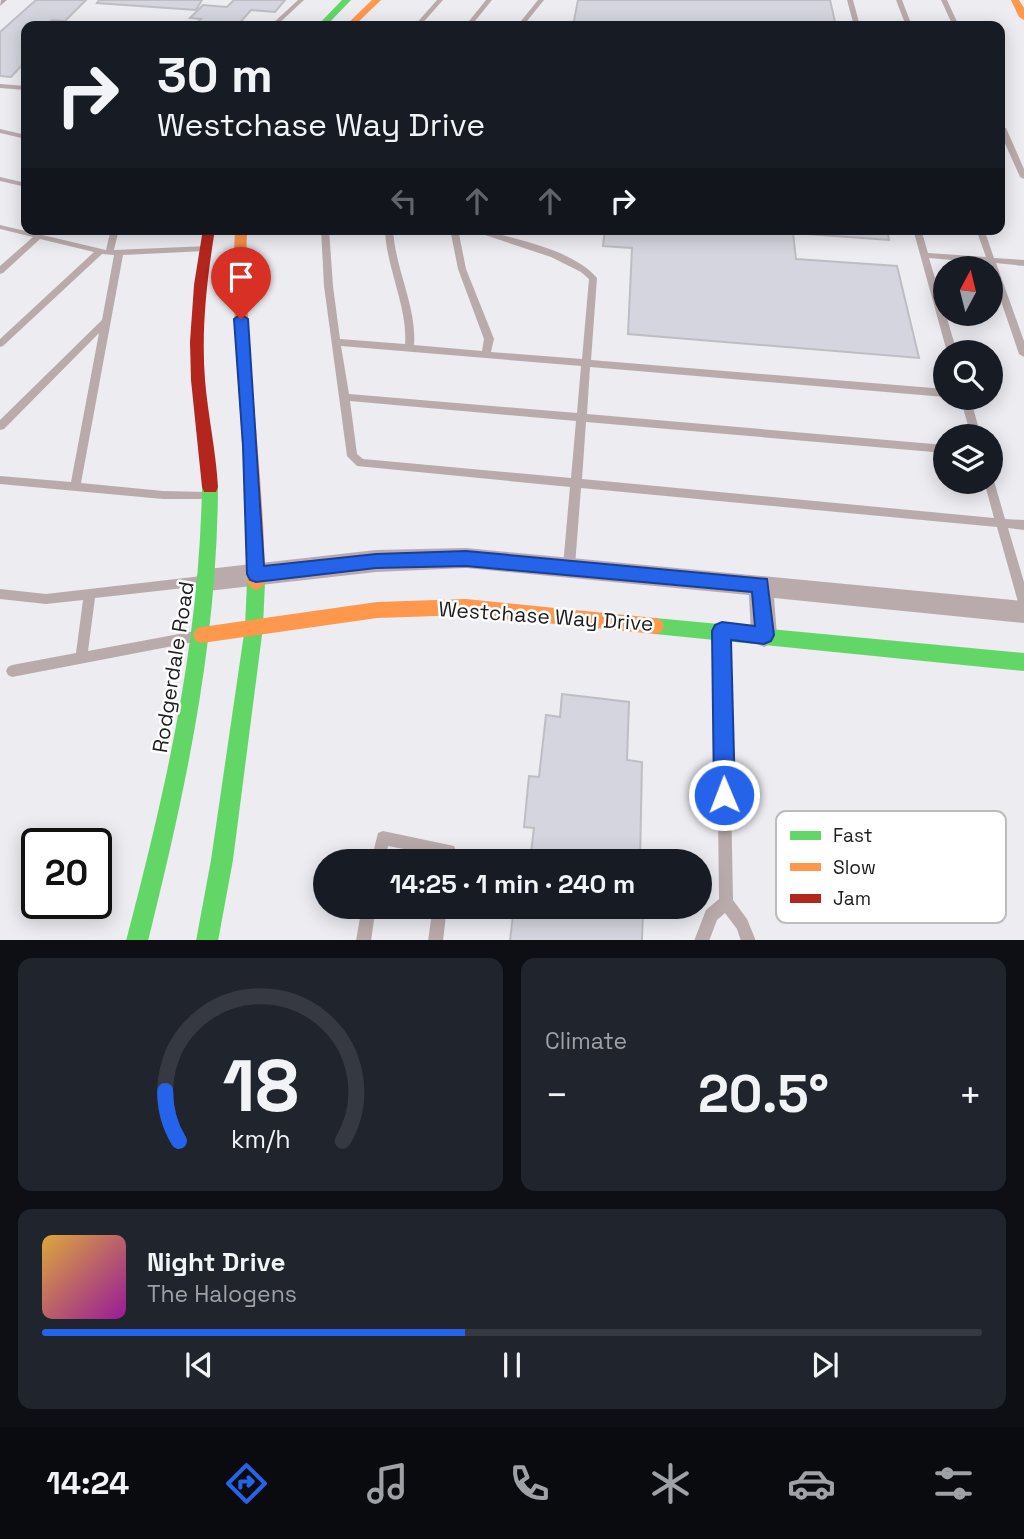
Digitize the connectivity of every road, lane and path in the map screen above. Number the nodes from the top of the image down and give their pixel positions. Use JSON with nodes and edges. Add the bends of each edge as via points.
{"nodes":[{"id":1,"x":4,"y":0,"type":"edge"},
{"id":2,"x":301,"y":0,"type":"edge"},
{"id":3,"x":347,"y":0,"type":"edge"},
{"id":4,"x":377,"y":0,"type":"edge"},
{"id":5,"x":440,"y":0,"type":"edge"},
{"id":6,"x":489,"y":0,"type":"edge"},
{"id":7,"x":541,"y":0,"type":"edge"},
{"id":8,"x":850,"y":0,"type":"edge"},
{"id":9,"x":899,"y":0,"type":"edge"},
{"id":10,"x":944,"y":0,"type":"edge"},
{"id":11,"x":1015,"y":0,"type":"edge"},
{"id":12,"x":0,"y":4,"type":"edge"},
{"id":13,"x":1024,"y":17,"type":"edge"},
{"id":14,"x":279,"y":21,"type":"edge"},
{"id":15,"x":326,"y":21,"type":"edge"},
{"id":16,"x":354,"y":21,"type":"edge"},
{"id":17,"x":421,"y":21,"type":"edge"},
{"id":18,"x":472,"y":21,"type":"edge"},
{"id":19,"x":524,"y":21,"type":"edge"},
{"id":20,"x":856,"y":21,"type":"edge"},
{"id":21,"x":907,"y":21,"type":"edge"},
{"id":22,"x":954,"y":21,"type":"edge"},
{"id":23,"x":0,"y":86,"type":"edge"},
{"id":24,"x":21,"y":88,"type":"edge"},
{"id":25,"x":0,"y":131,"type":"edge"},
{"id":26,"x":1005,"y":135,"type":"edge"},
{"id":27,"x":21,"y":136,"type":"edge"},
{"id":28,"x":1024,"y":177,"type":"edge"},
{"id":29,"x":0,"y":179,"type":"edge"},
{"id":30,"x":21,"y":184,"type":"edge"},
{"id":31,"x":0,"y":227,"type":"edge"},
{"id":32,"x":21,"y":233,"type":"edge"},
{"id":33,"x":30,"y":235,"type":"edge"},
{"id":34,"x":113,"y":235,"type":"edge"},
{"id":35,"x":208,"y":235,"type":"edge"},
{"id":36,"x":241,"y":235,"type":"edge"},
{"id":37,"x":325,"y":235,"type":"edge"},
{"id":38,"x":389,"y":235,"type":"edge"},
{"id":39,"x":455,"y":235,"type":"edge"},
{"id":40,"x":489,"y":235,"type":"edge"},
{"id":41,"x":919,"y":235,"type":"edge"},
{"id":42,"x":982,"y":235,"type":"edge"},
{"id":43,"x":38,"y":237,"type":"junction"},
{"id":44,"x":205,"y":248,"type":"junction"},
{"id":45,"x":109,"y":252,"type":"junction"},
{"id":46,"x":925,"y":255,"type":"junction"},
{"id":47,"x":938,"y":256,"type":"edge"},
{"id":48,"x":990,"y":256,"type":"edge"},
{"id":49,"x":1003,"y":261,"type":"edge"},
{"id":50,"x":1024,"y":262,"type":"edge"},
{"id":51,"x":0,"y":271,"type":"edge"},
{"id":52,"x":1003,"y":294,"type":"edge"},
{"id":53,"x":106,"y":321,"type":"junction"},
{"id":54,"x":949,"y":340,"type":"edge"},
{"id":55,"x":336,"y":342,"type":"junction"},
{"id":56,"x":0,"y":344,"type":"edge"},
{"id":57,"x":409,"y":348,"type":"junction"},
{"id":58,"x":1024,"y":354,"type":"edge"},
{"id":59,"x":486,"y":355,"type":"junction"},
{"id":60,"x":586,"y":363,"type":"junction"},
{"id":61,"x":933,"y":392,"type":"edge"},
{"id":62,"x":347,"y":397,"type":"junction"},
{"id":63,"x":582,"y":418,"type":"junction"},
{"id":64,"x":0,"y":426,"type":"edge"},
{"id":65,"x":933,"y":448,"type":"edge"},
{"id":66,"x":0,"y":480,"type":"edge"},
{"id":67,"x":576,"y":484,"type":"junction"},
{"id":68,"x":75,"y":487,"type":"junction"},
{"id":69,"x":993,"y":494,"type":"edge"},
{"id":70,"x":210,"y":496,"type":"junction"},
{"id":71,"x":1001,"y":523,"type":"junction"},
{"id":72,"x":1024,"y":525,"type":"edge"},
{"id":73,"x":569,"y":566,"type":"junction"},
{"id":74,"x":256,"y":574,"type":"junction"},
{"id":75,"x":208,"y":580,"type":"junction"},
{"id":76,"x":761,"y":585,"type":"junction"},
{"id":77,"x":0,"y":594,"type":"edge"},
{"id":78,"x":90,"y":595,"type":"junction"},
{"id":79,"x":1024,"y":602,"type":"edge"},
{"id":80,"x":1024,"y":612,"type":"edge"},
{"id":81,"x":254,"y":627,"type":"junction"},
{"id":82,"x":722,"y":631,"type":"junction"},
{"id":83,"x":202,"y":635,"type":"junction"},
{"id":84,"x":764,"y":635,"type":"junction"},
{"id":85,"x":81,"y":658,"type":"junction"},
{"id":86,"x":1024,"y":662,"type":"edge"},
{"id":87,"x":12,"y":671,"type":"dead end"},
{"id":88,"x":381,"y":849,"type":"edge"},
{"id":89,"x":439,"y":849,"type":"edge"},
{"id":90,"x":726,"y":902,"type":"junction"},
{"id":91,"x":367,"y":919,"type":"edge"},
{"id":92,"x":438,"y":919,"type":"edge"},
{"id":93,"x":137,"y":940,"type":"edge"},
{"id":94,"x":207,"y":940,"type":"edge"},
{"id":95,"x":363,"y":940,"type":"edge"},
{"id":96,"x":435,"y":940,"type":"edge"},
{"id":97,"x":701,"y":940,"type":"edge"},
{"id":98,"x":749,"y":940,"type":"edge"}],
"edges":[{"from":1,"to":12,"type":"lane"},
{"from":2,"to":14,"type":"lane"},
{"from":3,"to":15,"type":"street"},
{"from":4,"to":16,"type":"street"},
{"from":5,"to":17,"type":"lane"},
{"from":6,"to":18,"type":"lane"},
{"from":7,"to":19,"type":"lane"},
{"from":8,"to":20,"type":"lane"},
{"from":9,"to":21,"type":"lane"},
{"from":10,"to":22,"type":"lane"},
{"from":11,"to":13,"type":"street"},
{"from":23,"to":24,"type":"lane"},
{"from":25,"to":27,"type":"lane"},
{"from":26,"to":28,"type":"lane"},
{"from":29,"to":30,"type":"lane"},
{"from":31,"to":32,"type":"lane"},
{"from":33,"to":43,"type":"lane"},
{"from":34,"to":45,"type":"lane"},
{"from":35,"to":44,"type":"street","name":"Rodgerdale Road"},
{"from":36,"to":74,"type":"street","via":[[238,267]]},
{"from":37,"to":55,"type":"lane"},
{"from":38,"to":57,"type":"lane","via":[[412,336]]},
{"from":39,"to":59,"type":"lane","via":[[462,269],[489,339]]},
{"from":40,"to":60,"type":"lane","via":[[585,268],[593,278]]},
{"from":41,"to":46,"type":"lane"},
{"from":42,"to":48,"type":"lane"},
{"from":43,"to":45,"type":"lane"},
{"from":43,"to":51,"type":"lane"},
{"from":44,"to":45,"type":"lane"},
{"from":44,"to":70,"type":"street","name":"Rodgerdale Road","via":[[196,333]]},
{"from":45,"to":53,"type":"lane"},
{"from":45,"to":56,"type":"lane"},
{"from":46,"to":47,"type":"lane"},
{"from":46,"to":54,"type":"lane"},
{"from":49,"to":50,"type":"lane"},
{"from":52,"to":58,"type":"lane"},
{"from":53,"to":64,"type":"lane"},
{"from":53,"to":68,"type":"lane"},
{"from":55,"to":57,"type":"lane"},
{"from":55,"to":62,"type":"lane"},
{"from":57,"to":59,"type":"lane"},
{"from":59,"to":60,"type":"lane"},
{"from":60,"to":61,"type":"lane"},
{"from":60,"to":63,"type":"lane"},
{"from":62,"to":63,"type":"lane"},
{"from":62,"to":67,"type":"lane","via":[[352,456],[361,463]]},
{"from":63,"to":65,"type":"lane"},
{"from":63,"to":67,"type":"lane"},
{"from":66,"to":68,"type":"lane"},
{"from":67,"to":71,"type":"lane"},
{"from":67,"to":73,"type":"lane"},
{"from":68,"to":70,"type":"lane"},
{"from":69,"to":71,"type":"lane"},
{"from":70,"to":75,"type":"street","name":"Rodgerdale Road"},
{"from":71,"to":72,"type":"lane"},
{"from":71,"to":79,"type":"lane"},
{"from":73,"to":74,"type":"street","via":[[422,559]]},
{"from":73,"to":76,"type":"street"},
{"from":74,"to":75,"type":"street"},
{"from":74,"to":81,"type":"street"},
{"from":75,"to":78,"type":"lane"},
{"from":75,"to":83,"type":"street","name":"Rodgerdale Road"},
{"from":76,"to":80,"type":"street"},
{"from":76,"to":84,"type":"street"},
{"from":77,"to":78,"type":"lane","via":[[46,599]]},
{"from":78,"to":85,"type":"lane"},
{"from":81,"to":82,"type":"street","name":"Westchase Way Drive","via":[[377,610],[466,607]]},
{"from":81,"to":83,"type":"street","name":"Westchase Way Drive"},
{"from":81,"to":94,"type":"street"},
{"from":82,"to":84,"type":"street","name":"Westchase Way Drive"},
{"from":82,"to":90,"type":"lane"},
{"from":83,"to":85,"type":"lane"},
{"from":83,"to":93,"type":"street","name":"Rodgerdale Road","via":[[173,801]]},
{"from":84,"to":86,"type":"street","name":"Westchase Way Drive"},
{"from":85,"to":87,"type":"lane"},
{"from":88,"to":89,"type":"lane","via":[[383,838]]},
{"from":90,"to":97,"type":"lane","via":[[711,915]]},
{"from":90,"to":98,"type":"lane"},
{"from":91,"to":95,"type":"lane"},
{"from":92,"to":96,"type":"lane"}]}
